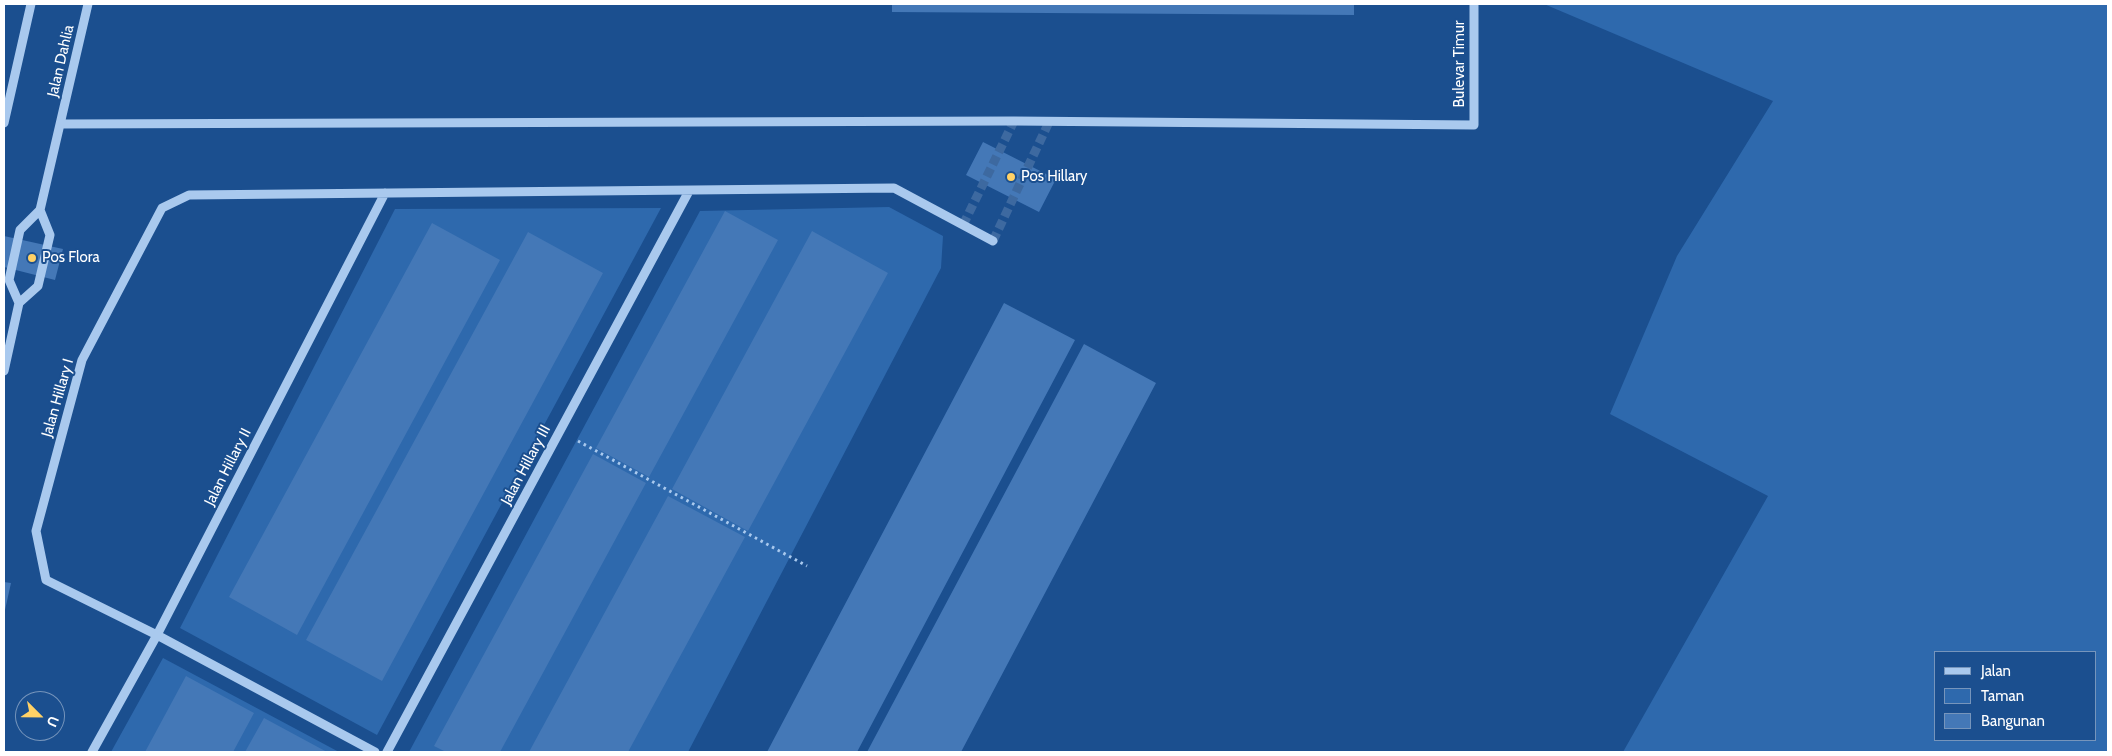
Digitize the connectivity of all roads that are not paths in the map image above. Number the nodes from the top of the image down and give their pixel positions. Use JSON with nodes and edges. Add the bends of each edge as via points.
{"nodes":[{"id":1,"x":31,"y":4,"type":"edge"},
{"id":2,"x":88,"y":4,"type":"edge"},
{"id":3,"x":1474,"y":4,"type":"edge"},
{"id":4,"x":4,"y":123,"type":"edge"},
{"id":5,"x":60,"y":124,"type":"junction"},
{"id":6,"x":689,"y":191,"type":"junction"},
{"id":7,"x":385,"y":192,"type":"junction"},
{"id":8,"x":40,"y":210,"type":"junction"},
{"id":9,"x":993,"y":241,"type":"dead end"},
{"id":10,"x":19,"y":303,"type":"junction"},
{"id":11,"x":4,"y":371,"type":"edge"},
{"id":12,"x":157,"y":635,"type":"junction"},
{"id":13,"x":92,"y":752,"type":"edge"},
{"id":14,"x":375,"y":752,"type":"edge"},
{"id":15,"x":387,"y":752,"type":"edge"}],
"edges":[{"from":1,"to":4,"type":"street"},
{"from":2,"to":5,"type":"street","name":"Jalan Dahlia"},
{"from":3,"to":5,"type":"street","name":"Bulevar Timur","via":[[1474,125],[1014,121]]},
{"from":5,"to":8,"type":"street","name":"Jalan Dahlia"},
{"from":6,"to":7,"type":"street"},
{"from":6,"to":9,"type":"street","via":[[894,188]]},
{"from":6,"to":15,"type":"street","name":"Jalan Hillary III"},
{"from":7,"to":12,"type":"street","name":"Jalan Hillary II"},
{"from":7,"to":12,"type":"street","name":"Jalan Hillary I","via":[[190,195],[162,208],[82,360],[36,531],[46,580]]},
{"from":8,"to":10,"type":"street","via":[[20,230],[9,280]]},
{"from":8,"to":10,"type":"street","via":[[50,235],[38,286]]},
{"from":10,"to":11,"type":"street"},
{"from":12,"to":13,"type":"street","name":"Jalan Hillary II"},
{"from":12,"to":14,"type":"street"}]}
